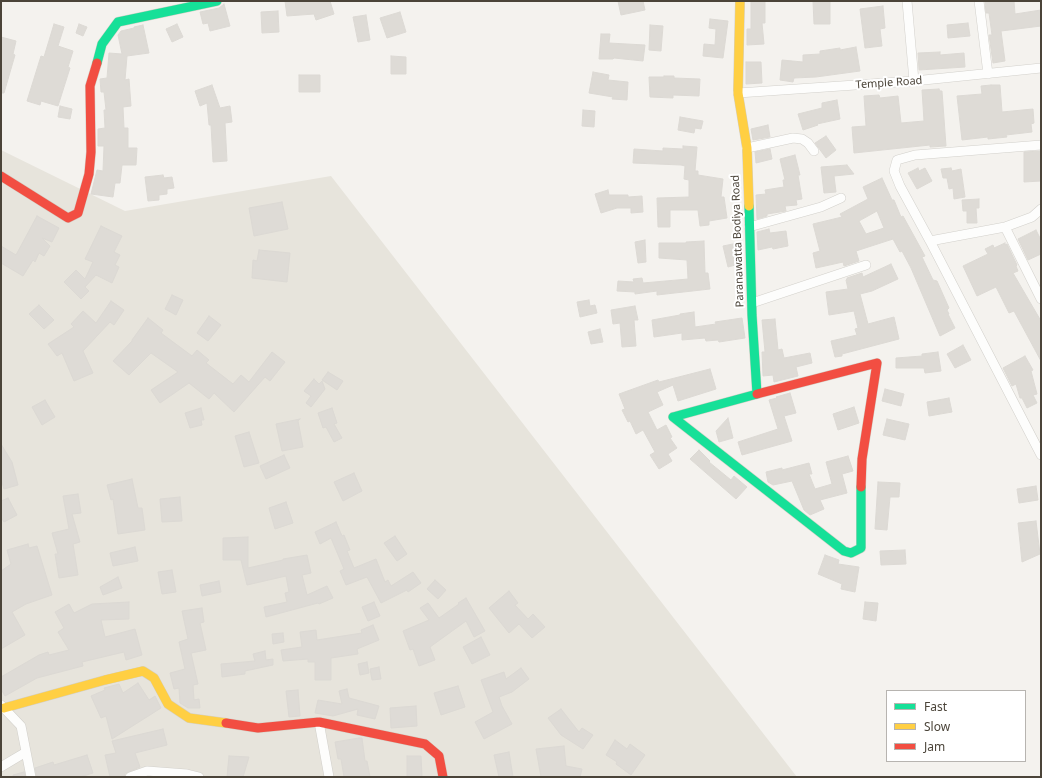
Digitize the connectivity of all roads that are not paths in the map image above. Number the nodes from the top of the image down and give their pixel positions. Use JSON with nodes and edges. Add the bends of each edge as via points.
{"nodes":[{"id":1,"x":217,"y":1,"type":"edge"},
{"id":2,"x":740,"y":1,"type":"edge"},
{"id":3,"x":907,"y":1,"type":"edge"},
{"id":4,"x":979,"y":1,"type":"edge"},
{"id":5,"x":205,"y":2,"type":"edge"},
{"id":6,"x":1041,"y":68,"type":"edge"},
{"id":7,"x":988,"y":74,"type":"junction"},
{"id":8,"x":914,"y":82,"type":"junction"},
{"id":9,"x":738,"y":94,"type":"junction"},
{"id":10,"x":1041,"y":145,"type":"edge"},
{"id":11,"x":747,"y":148,"type":"junction"},
{"id":12,"x":814,"y":151,"type":"dead end"},
{"id":13,"x":1,"y":176,"type":"edge"},
{"id":14,"x":841,"y":198,"type":"dead end"},
{"id":15,"x":1041,"y":209,"type":"edge"},
{"id":16,"x":749,"y":227,"type":"junction"},
{"id":17,"x":1005,"y":227,"type":"junction"},
{"id":18,"x":930,"y":241,"type":"junction"},
{"id":19,"x":866,"y":265,"type":"dead end"},
{"id":20,"x":1041,"y":299,"type":"edge"},
{"id":21,"x":752,"y":303,"type":"junction"},
{"id":22,"x":757,"y":394,"type":"junction"},
{"id":23,"x":1041,"y":454,"type":"edge"},
{"id":24,"x":3,"y":707,"type":"edge"},
{"id":25,"x":319,"y":722,"type":"junction"},
{"id":26,"x":26,"y":752,"type":"junction"},
{"id":27,"x":1,"y":767,"type":"edge"},
{"id":28,"x":31,"y":777,"type":"edge"},
{"id":29,"x":130,"y":777,"type":"edge"},
{"id":30,"x":199,"y":777,"type":"edge"},
{"id":31,"x":329,"y":777,"type":"edge"},
{"id":32,"x":443,"y":777,"type":"edge"}],
"edges":[{"from":1,"to":5,"type":"street"},
{"from":2,"to":9,"type":"street","name":"Paranawatta Bodiya Road"},
{"from":3,"to":8,"type":"street"},
{"from":4,"to":7,"type":"street"},
{"from":5,"to":13,"type":"street","via":[[118,22],[102,44],[90,86],[89,174],[78,213],[68,218]]},
{"from":6,"to":7,"type":"street","name":"Temple Road"},
{"from":7,"to":8,"type":"street","name":"Temple Road"},
{"from":8,"to":9,"type":"street","name":"Temple Road"},
{"from":9,"to":11,"type":"street","name":"Paranawatta Bodiya Road"},
{"from":10,"to":18,"type":"street","via":[[915,155],[897,160],[894,171],[900,186]]},
{"from":11,"to":12,"type":"street","via":[[792,138],[802,139]]},
{"from":11,"to":16,"type":"street","name":"Paranawatta Bodiya Road"},
{"from":14,"to":16,"type":"street","via":[[808,211]]},
{"from":15,"to":17,"type":"street","via":[[1032,217]]},
{"from":16,"to":21,"type":"street","name":"Paranawatta Bodiya Road"},
{"from":17,"to":18,"type":"street"},
{"from":17,"to":20,"type":"street"},
{"from":18,"to":23,"type":"street"},
{"from":19,"to":21,"type":"street"},
{"from":21,"to":22,"type":"street","name":"Paranawatta Bodiya Road"},
{"from":22,"to":22,"type":"street","via":[[673,418],[844,551],[857,552],[861,548],[862,459],[877,363]]},
{"from":24,"to":25,"type":"street","via":[[143,671],[154,678],[168,704],[189,718],[258,728]]},
{"from":24,"to":26,"type":"street","via":[[21,726]]},
{"from":25,"to":31,"type":"street"},
{"from":25,"to":32,"type":"street","via":[[425,744],[439,756]]},
{"from":26,"to":27,"type":"street"},
{"from":26,"to":28,"type":"street"},
{"from":29,"to":30,"type":"street","via":[[147,771]]}]}
